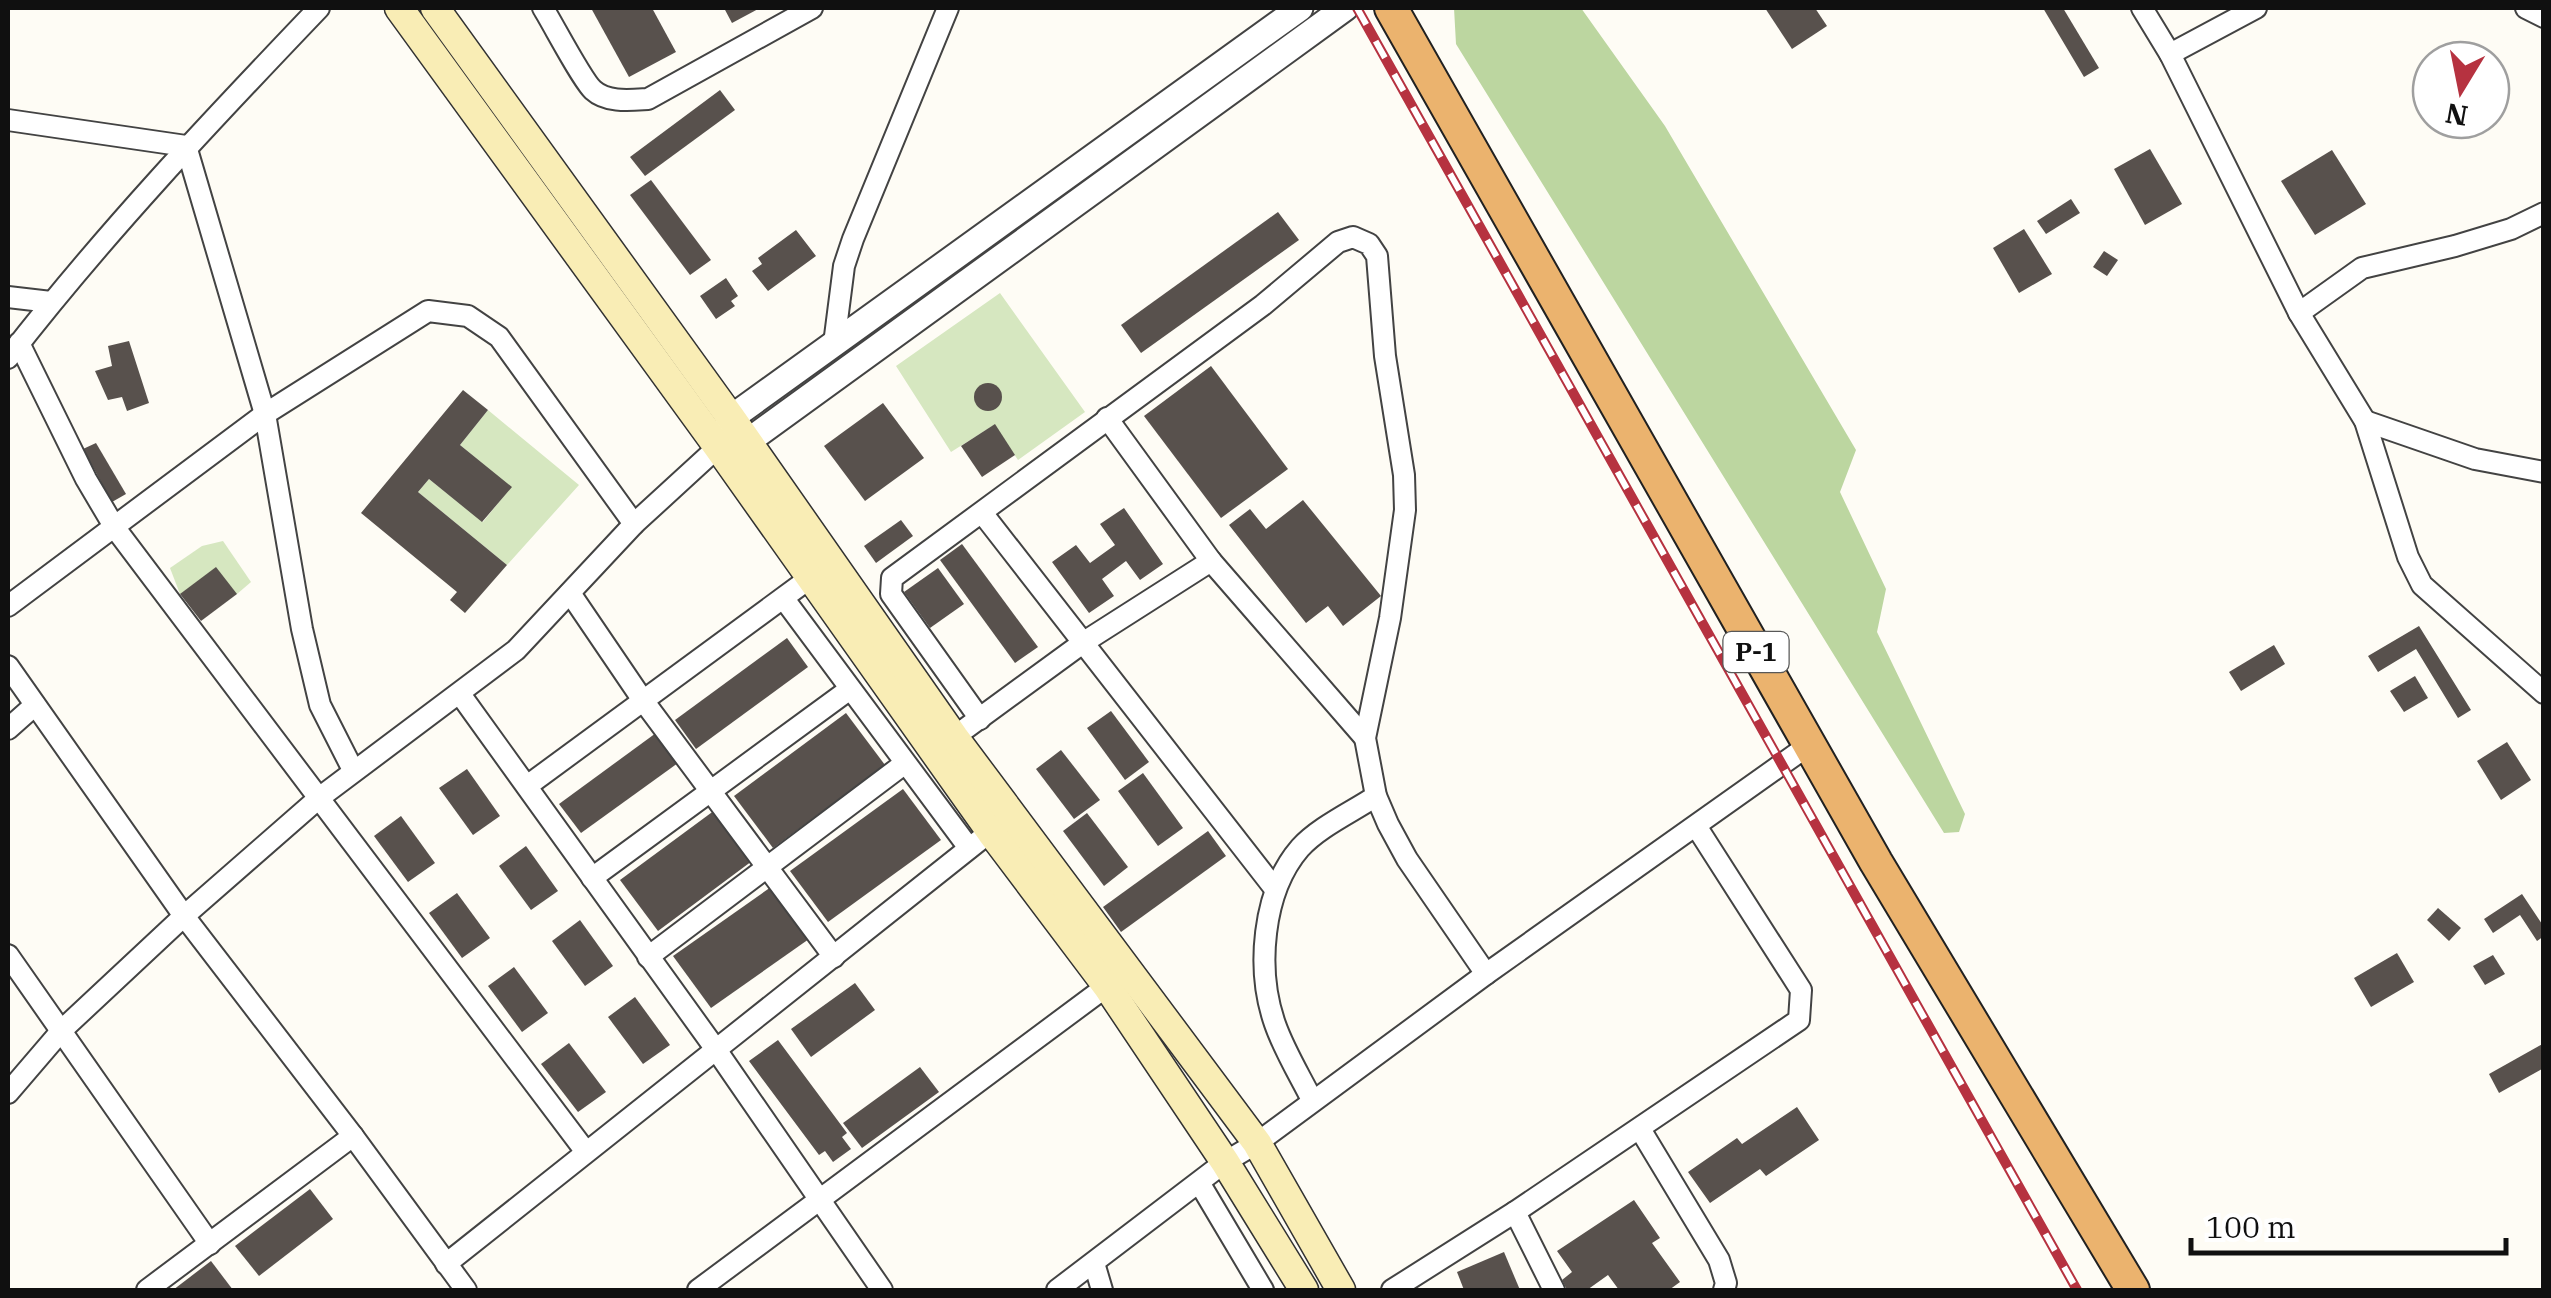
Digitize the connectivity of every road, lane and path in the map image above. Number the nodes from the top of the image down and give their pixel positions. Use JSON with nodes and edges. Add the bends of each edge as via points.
{"nodes":[{"id":1,"x":318,"y":8,"type":"edge"},
{"id":2,"x":400,"y":8,"type":"edge"},
{"id":3,"x":435,"y":8,"type":"edge"},
{"id":4,"x":543,"y":8,"type":"edge"},
{"id":5,"x":812,"y":8,"type":"edge"},
{"id":6,"x":948,"y":8,"type":"edge"},
{"id":7,"x":1300,"y":8,"type":"edge"},
{"id":8,"x":1345,"y":8,"type":"edge"},
{"id":9,"x":1391,"y":8,"type":"edge"},
{"id":10,"x":2142,"y":8,"type":"edge"},
{"id":11,"x":2256,"y":8,"type":"edge"},
{"id":12,"x":2526,"y":8,"type":"edge"},
{"id":13,"x":2544,"y":17,"type":"edge"},
{"id":14,"x":2170,"y":54,"type":"junction"},
{"id":15,"x":8,"y":120,"type":"edge"},
{"id":16,"x":186,"y":146,"type":"junction"},
{"id":17,"x":2544,"y":213,"type":"edge"},
{"id":18,"x":8,"y":297,"type":"edge"},
{"id":19,"x":50,"y":302,"type":"junction"},
{"id":20,"x":2299,"y":313,"type":"junction"},
{"id":21,"x":834,"y":344,"type":"junction"},
{"id":22,"x":13,"y":350,"type":"edge"},
{"id":23,"x":266,"y":414,"type":"junction"},
{"id":24,"x":730,"y":418,"type":"junction"},
{"id":25,"x":1107,"y":418,"type":"junction"},
{"id":26,"x":2366,"y":420,"type":"junction"},
{"id":27,"x":747,"y":442,"type":"junction"},
{"id":28,"x":718,"y":447,"type":"junction"},
{"id":29,"x":2544,"y":472,"type":"edge"},
{"id":30,"x":983,"y":514,"type":"junction"},
{"id":31,"x":634,"y":524,"type":"junction"},
{"id":32,"x":115,"y":528,"type":"junction"},
{"id":33,"x":1211,"y":562,"type":"junction"},
{"id":34,"x":810,"y":578,"type":"junction"},
{"id":35,"x":570,"y":593,"type":"junction"},
{"id":36,"x":784,"y":598,"type":"junction"},
{"id":37,"x":8,"y":606,"type":"edge"},
{"id":38,"x":1084,"y":642,"type":"junction"},
{"id":39,"x":8,"y":666,"type":"edge"},
{"id":40,"x":850,"y":689,"type":"junction"},
{"id":41,"x":2544,"y":693,"type":"edge"},
{"id":42,"x":460,"y":694,"type":"junction"},
{"id":43,"x":642,"y":698,"type":"junction"},
{"id":44,"x":35,"y":705,"type":"junction"},
{"id":45,"x":980,"y":718,"type":"junction"},
{"id":46,"x":8,"y":729,"type":"edge"},
{"id":47,"x":954,"y":737,"type":"junction"},
{"id":48,"x":1364,"y":738,"type":"junction"},
{"id":49,"x":1809,"y":745,"type":"junction"},
{"id":50,"x":904,"y":764,"type":"junction"},
{"id":51,"x":353,"y":770,"type":"junction"},
{"id":52,"x":527,"y":786,"type":"junction"},
{"id":53,"x":711,"y":790,"type":"junction"},
{"id":54,"x":1376,"y":796,"type":"junction"},
{"id":55,"x":319,"y":798,"type":"junction"},
{"id":56,"x":1696,"y":826,"type":"junction"},
{"id":57,"x":991,"y":832,"type":"junction"},
{"id":58,"x":767,"y":866,"type":"junction"},
{"id":59,"x":592,"y":878,"type":"junction"},
{"id":60,"x":1275,"y":888,"type":"junction"},
{"id":61,"x":184,"y":916,"type":"junction"},
{"id":62,"x":8,"y":955,"type":"edge"},
{"id":63,"x":648,"y":957,"type":"junction"},
{"id":64,"x":834,"y":957,"type":"junction"},
{"id":65,"x":1486,"y":974,"type":"junction"},
{"id":66,"x":1107,"y":986,"type":"junction"},
{"id":67,"x":62,"y":1030,"type":"junction"},
{"id":68,"x":716,"y":1051,"type":"junction"},
{"id":69,"x":8,"y":1093,"type":"edge"},
{"id":70,"x":1312,"y":1100,"type":"junction"},
{"id":71,"x":1640,"y":1128,"type":"junction"},
{"id":72,"x":354,"y":1136,"type":"junction"},
{"id":73,"x":1257,"y":1143,"type":"junction"},
{"id":74,"x":586,"y":1152,"type":"junction"},
{"id":75,"x":1226,"y":1162,"type":"junction"},
{"id":76,"x":1200,"y":1184,"type":"junction"},
{"id":77,"x":819,"y":1200,"type":"junction"},
{"id":78,"x":1515,"y":1212,"type":"junction"},
{"id":79,"x":210,"y":1244,"type":"junction"},
{"id":80,"x":1094,"y":1263,"type":"junction"},
{"id":81,"x":446,"y":1264,"type":"junction"},
{"id":82,"x":146,"y":1290,"type":"edge"},
{"id":83,"x":466,"y":1290,"type":"edge"},
{"id":84,"x":698,"y":1290,"type":"edge"},
{"id":85,"x":882,"y":1290,"type":"edge"},
{"id":86,"x":1057,"y":1290,"type":"edge"},
{"id":87,"x":1102,"y":1290,"type":"edge"},
{"id":88,"x":1263,"y":1290,"type":"edge"},
{"id":89,"x":1304,"y":1290,"type":"edge"},
{"id":90,"x":1341,"y":1290,"type":"edge"},
{"id":91,"x":1392,"y":1290,"type":"edge"},
{"id":92,"x":1554,"y":1290,"type":"edge"},
{"id":93,"x":1724,"y":1290,"type":"edge"},
{"id":94,"x":2134,"y":1290,"type":"edge"}],
"edges":[{"from":1,"to":16,"type":"street"},
{"from":2,"to":28,"type":"main road"},
{"from":3,"to":24,"type":"main road"},
{"from":4,"to":5,"type":"street","via":[[593,90],[628,100],[648,98]]},
{"from":6,"to":21,"type":"street","via":[[853,239]]},
{"from":7,"to":21,"type":"street"},
{"from":8,"to":27,"type":"street"},
{"from":9,"to":49,"type":"highway","number":"P-1"},
{"from":10,"to":14,"type":"street"},
{"from":11,"to":14,"type":"street"},
{"from":12,"to":13,"type":"street"},
{"from":14,"to":20,"type":"street"},
{"from":15,"to":16,"type":"street"},
{"from":16,"to":19,"type":"street"},
{"from":16,"to":23,"type":"street"},
{"from":17,"to":20,"type":"street","via":[[2456,246],[2362,268]]},
{"from":18,"to":19,"type":"street"},
{"from":19,"to":22,"type":"street"},
{"from":20,"to":26,"type":"street"},
{"from":21,"to":24,"type":"street"},
{"from":22,"to":32,"type":"street"},
{"from":23,"to":31,"type":"street","via":[[428,311],[468,316],[499,337]]},
{"from":23,"to":32,"type":"street"},
{"from":23,"to":51,"type":"street","via":[[320,705]]},
{"from":24,"to":27,"type":"main road"},
{"from":24,"to":28,"type":"street"},
{"from":25,"to":30,"type":"street"},
{"from":25,"to":33,"type":"street"},
{"from":25,"to":48,"type":"street","via":[[1264,305],[1338,242],[1353,237],[1370,244],[1377,256],[1406,510]]},
{"from":26,"to":29,"type":"street","via":[[2475,459]]},
{"from":26,"to":41,"type":"street","via":[[2422,585]]},
{"from":27,"to":28,"type":"street"},
{"from":27,"to":47,"type":"main road"},
{"from":28,"to":31,"type":"street"},
{"from":28,"to":34,"type":"main road"},
{"from":30,"to":38,"type":"street"},
{"from":30,"to":45,"type":"street","via":[[892,578],[890,586]]},
{"from":31,"to":35,"type":"street"},
{"from":32,"to":37,"type":"street"},
{"from":32,"to":55,"type":"street"},
{"from":33,"to":38,"type":"street"},
{"from":33,"to":48,"type":"street"},
{"from":34,"to":36,"type":"street"},
{"from":34,"to":57,"type":"main road"},
{"from":35,"to":42,"type":"street","via":[[516,650]]},
{"from":35,"to":43,"type":"street"},
{"from":36,"to":40,"type":"street"},
{"from":36,"to":43,"type":"street"},
{"from":38,"to":45,"type":"street"},
{"from":38,"to":60,"type":"street"},
{"from":39,"to":44,"type":"street"},
{"from":40,"to":50,"type":"street"},
{"from":40,"to":53,"type":"street"},
{"from":42,"to":51,"type":"street"},
{"from":42,"to":52,"type":"street"},
{"from":43,"to":52,"type":"street"},
{"from":43,"to":53,"type":"street"},
{"from":44,"to":46,"type":"street"},
{"from":44,"to":61,"type":"street"},
{"from":45,"to":47,"type":"street"},
{"from":47,"to":57,"type":"main road"},
{"from":48,"to":54,"type":"street"},
{"from":49,"to":56,"type":"street"},
{"from":49,"to":94,"type":"highway","number":"P-1"},
{"from":50,"to":57,"type":"street"},
{"from":50,"to":58,"type":"street"},
{"from":51,"to":55,"type":"street"},
{"from":52,"to":59,"type":"street"},
{"from":53,"to":58,"type":"street"},
{"from":53,"to":59,"type":"street"},
{"from":54,"to":60,"type":"street","via":[[1303,844]]},
{"from":54,"to":65,"type":"street","via":[[1407,859]]},
{"from":55,"to":61,"type":"street"},
{"from":55,"to":74,"type":"street"},
{"from":56,"to":65,"type":"street"},
{"from":56,"to":71,"type":"street","via":[[1802,990],[1803,1004],[1799,1020]]},
{"from":57,"to":64,"type":"street"},
{"from":57,"to":66,"type":"main road"},
{"from":57,"to":73,"type":"main road"},
{"from":58,"to":63,"type":"street"},
{"from":58,"to":64,"type":"street"},
{"from":59,"to":63,"type":"street"},
{"from":60,"to":70,"type":"street","via":[[1267,991],[1275,1024]]},
{"from":61,"to":67,"type":"street"},
{"from":61,"to":72,"type":"street"},
{"from":62,"to":67,"type":"street"},
{"from":63,"to":68,"type":"street"},
{"from":64,"to":68,"type":"street"},
{"from":65,"to":70,"type":"street"},
{"from":66,"to":75,"type":"main road"},
{"from":66,"to":77,"type":"street"},
{"from":67,"to":69,"type":"street"},
{"from":67,"to":79,"type":"street"},
{"from":68,"to":74,"type":"street"},
{"from":68,"to":77,"type":"street"},
{"from":70,"to":73,"type":"street"},
{"from":71,"to":78,"type":"street"},
{"from":71,"to":93,"type":"street","via":[[1719,1260]]},
{"from":72,"to":79,"type":"street"},
{"from":72,"to":81,"type":"street"},
{"from":73,"to":75,"type":"street"},
{"from":73,"to":90,"type":"main road"},
{"from":74,"to":81,"type":"street"},
{"from":75,"to":76,"type":"street"},
{"from":75,"to":89,"type":"main road"},
{"from":76,"to":80,"type":"street"},
{"from":76,"to":88,"type":"street"},
{"from":77,"to":84,"type":"street"},
{"from":77,"to":85,"type":"street"},
{"from":78,"to":91,"type":"street"},
{"from":78,"to":92,"type":"street"},
{"from":79,"to":82,"type":"street"},
{"from":80,"to":86,"type":"street"},
{"from":80,"to":87,"type":"street"},
{"from":81,"to":83,"type":"street"}]}
